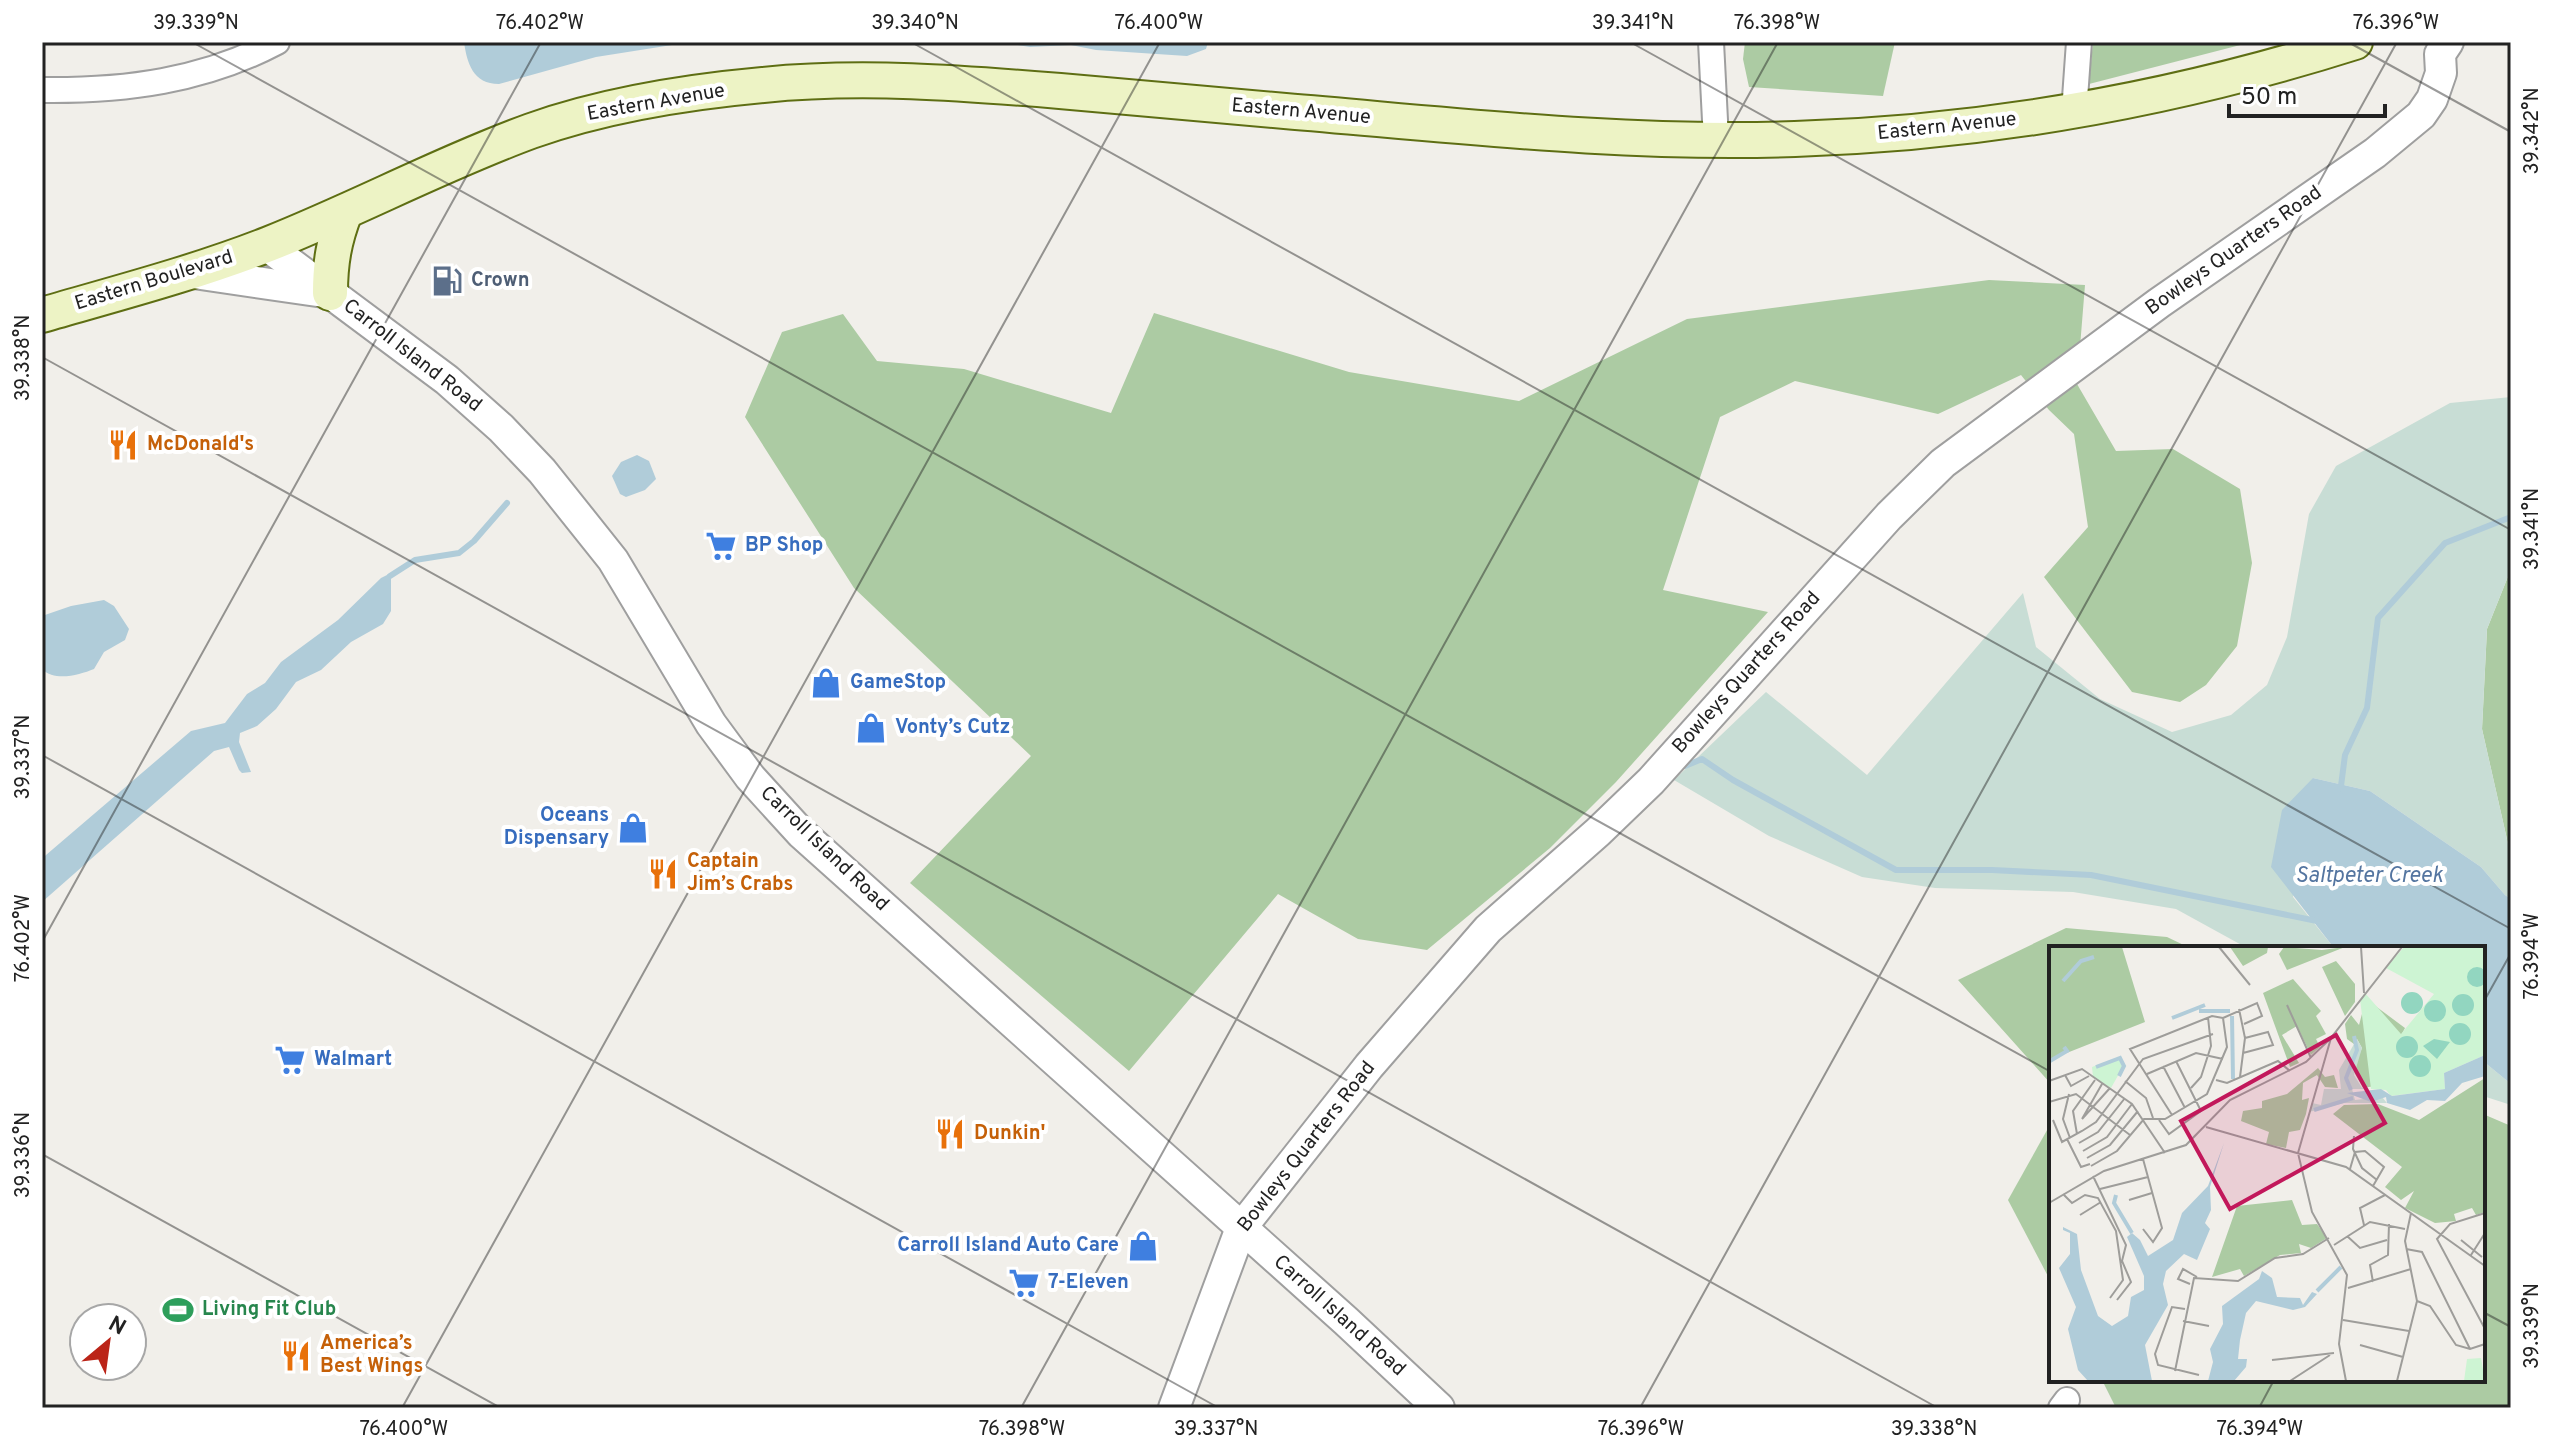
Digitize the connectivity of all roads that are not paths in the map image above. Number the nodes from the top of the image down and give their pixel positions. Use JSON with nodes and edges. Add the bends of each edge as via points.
{"nodes":[{"id":1,"x":277,"y":42,"type":"edge"},
{"id":2,"x":1711,"y":42,"type":"edge"},
{"id":3,"x":2079,"y":42,"type":"edge"},
{"id":4,"x":2355,"y":42,"type":"edge"},
{"id":5,"x":2436,"y":46,"type":"edge"},
{"id":6,"x":42,"y":90,"type":"edge"},
{"id":7,"x":2074,"y":112,"type":"junction"},
{"id":8,"x":1716,"y":140,"type":"junction"},
{"id":9,"x":345,"y":212,"type":"junction"},
{"id":10,"x":266,"y":245,"type":"junction"},
{"id":11,"x":187,"y":272,"type":"junction"},
{"id":12,"x":330,"y":293,"type":"junction"},
{"id":13,"x":42,"y":315,"type":"edge"},
{"id":14,"x":1241,"y":1228,"type":"junction"},
{"id":15,"x":1174,"y":1408,"type":"edge"},
{"id":16,"x":1439,"y":1408,"type":"edge"}],
"edges":[{"from":1,"to":6,"type":"street","via":[[217,69],[168,81],[92,91]]},
{"from":2,"to":8,"type":"street"},
{"from":3,"to":7,"type":"street"},
{"from":4,"to":7,"type":"main road","name":"Eastern Avenue","via":[[2220,81]]},
{"from":5,"to":14,"type":"street","name":"Bowleys Quarters Road","via":[[2441,73],[2432,99],[2402,132],[2159,303],[1917,487],[1651,781],[1454,965]]},
{"from":7,"to":8,"type":"main road","name":"Eastern Avenue","via":[[1904,132]]},
{"from":8,"to":9,"type":"main road","name":"Eastern Avenue","via":[[1543,132],[971,83],[813,81],[704,92],[572,118]]},
{"from":9,"to":10,"type":"main road","name":"Eastern Avenue"},
{"from":9,"to":12,"type":"main road","via":[[334,238]]},
{"from":10,"to":11,"type":"main road","name":"Eastern Boulevard"},
{"from":10,"to":12,"type":"street","name":"Carroll Island Road"},
{"from":11,"to":12,"type":"street"},
{"from":11,"to":13,"type":"main road","name":"Eastern Boulevard"},
{"from":12,"to":14,"type":"street","name":"Carroll Island Road","via":[[447,380],[542,471],[613,560],[711,724],[801,833]]},
{"from":14,"to":15,"type":"street","name":"Bowleys Quarters Road"},
{"from":14,"to":16,"type":"street","name":"Carroll Island Road"}]}
